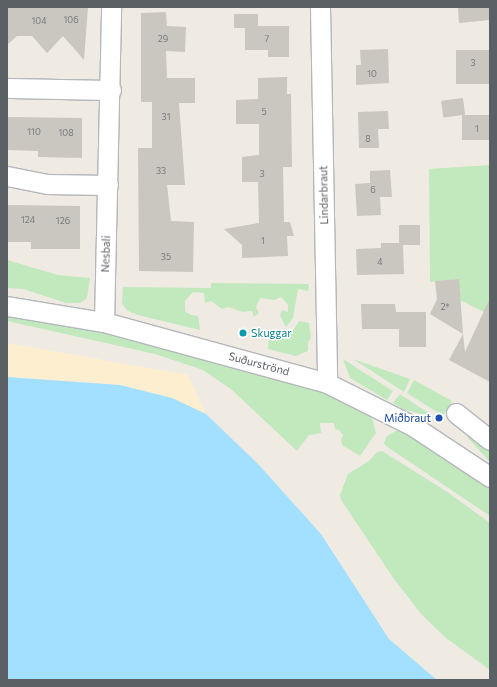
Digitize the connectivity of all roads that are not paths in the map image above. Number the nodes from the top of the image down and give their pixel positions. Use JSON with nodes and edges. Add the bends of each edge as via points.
{"nodes":[{"id":1,"x":112,"y":7,"type":"edge"},
{"id":2,"x":320,"y":7,"type":"edge"},
{"id":3,"x":7,"y":88,"type":"edge"},
{"id":4,"x":111,"y":90,"type":"junction"},
{"id":5,"x":7,"y":176,"type":"edge"},
{"id":6,"x":108,"y":185,"type":"junction"},
{"id":7,"x":7,"y":306,"type":"edge"},
{"id":8,"x":104,"y":322,"type":"junction"},
{"id":9,"x":327,"y":382,"type":"junction"},
{"id":10,"x":456,"y":413,"type":"dead end"},
{"id":11,"x":490,"y":440,"type":"edge"},
{"id":12,"x":490,"y":477,"type":"edge"}],
"edges":[{"from":1,"to":4,"type":"street","name":"Nesbali"},
{"from":2,"to":9,"type":"street","name":"Lindarbraut"},
{"from":3,"to":4,"type":"street"},
{"from":4,"to":6,"type":"street","name":"Nesbali"},
{"from":5,"to":6,"type":"street","via":[[47,184]]},
{"from":6,"to":8,"type":"street","name":"Nesbali"},
{"from":7,"to":8,"type":"street","name":"Suðurströnd"},
{"from":8,"to":9,"type":"street","name":"Suðurströnd"},
{"from":9,"to":12,"type":"street","name":"Suðurströnd","via":[[413,426]]},
{"from":10,"to":11,"type":"street"}]}
